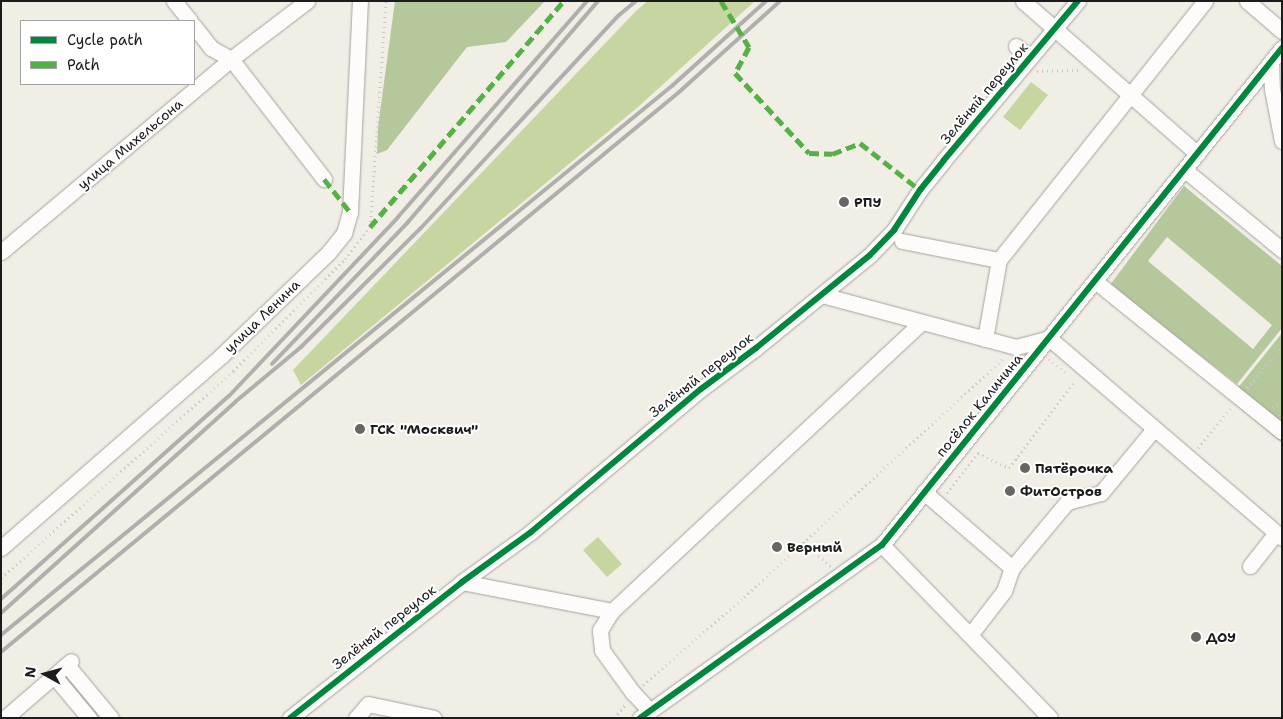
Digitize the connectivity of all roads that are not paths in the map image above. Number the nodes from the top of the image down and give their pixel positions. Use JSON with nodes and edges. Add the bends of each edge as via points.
{"nodes":[{"id":1,"x":174,"y":1,"type":"edge"},
{"id":2,"x":1023,"y":1,"type":"edge"},
{"id":3,"x":1078,"y":1,"type":"edge"},
{"id":4,"x":1205,"y":1,"type":"edge"},
{"id":5,"x":1247,"y":1,"type":"edge"},
{"id":6,"x":297,"y":4,"type":"edge"},
{"id":7,"x":357,"y":5,"type":"edge"},
{"id":8,"x":189,"y":20,"type":"edge"},
{"id":9,"x":195,"y":27,"type":"edge"},
{"id":10,"x":1054,"y":29,"type":"junction"},
{"id":11,"x":1282,"y":31,"type":"edge"},
{"id":12,"x":1016,"y":46,"type":"dead end"},
{"id":13,"x":1282,"y":48,"type":"edge"},
{"id":14,"x":1030,"y":58,"type":"junction"},
{"id":15,"x":230,"y":60,"type":"junction"},
{"id":16,"x":1270,"y":62,"type":"junction"},
{"id":17,"x":1130,"y":96,"type":"junction"},
{"id":18,"x":1282,"y":141,"type":"edge"},
{"id":19,"x":1198,"y":154,"type":"junction"},
{"id":20,"x":1184,"y":170,"type":"junction"},
{"id":21,"x":324,"y":179,"type":"dead end"},
{"id":22,"x":902,"y":241,"type":"dead end"},
{"id":23,"x":1282,"y":250,"type":"edge"},
{"id":24,"x":1,"y":252,"type":"edge"},
{"id":25,"x":999,"y":260,"type":"junction"},
{"id":26,"x":1095,"y":281,"type":"junction"},
{"id":27,"x":822,"y":295,"type":"junction"},
{"id":28,"x":920,"y":323,"type":"junction"},
{"id":29,"x":1049,"y":338,"type":"junction"},
{"id":30,"x":985,"y":339,"type":"junction"},
{"id":31,"x":1154,"y":429,"type":"junction"},
{"id":32,"x":1282,"y":432,"type":"edge"},
{"id":33,"x":924,"y":492,"type":"junction"},
{"id":34,"x":1279,"y":535,"type":"edge"},
{"id":35,"x":882,"y":545,"type":"junction"},
{"id":36,"x":1,"y":548,"type":"edge"},
{"id":37,"x":1250,"y":566,"type":"dead end"},
{"id":38,"x":1012,"y":568,"type":"junction"},
{"id":39,"x":462,"y":582,"type":"junction"},
{"id":40,"x":612,"y":611,"type":"junction"},
{"id":41,"x":970,"y":635,"type":"junction"},
{"id":42,"x":54,"y":676,"type":"junction"},
{"id":43,"x":645,"y":714,"type":"edge"},
{"id":44,"x":5,"y":718,"type":"edge"},
{"id":45,"x":89,"y":718,"type":"edge"},
{"id":46,"x":111,"y":718,"type":"edge"},
{"id":47,"x":290,"y":718,"type":"edge"},
{"id":48,"x":356,"y":718,"type":"edge"},
{"id":49,"x":434,"y":718,"type":"edge"},
{"id":50,"x":1050,"y":718,"type":"edge"}],
"edges":[{"from":1,"to":8,"type":"street"},
{"from":2,"to":10,"type":"street"},
{"from":3,"to":10,"type":"street","name":"Зелёный переулок"},
{"from":4,"to":17,"type":"street"},
{"from":5,"to":11,"type":"street"},
{"from":6,"to":15,"type":"street","name":"улица Михельсона"},
{"from":7,"to":36,"type":"street","name":"улица Ленина","via":[[350,212],[344,233],[328,253],[221,356]]},
{"from":9,"to":15,"type":"street","via":[[211,48]]},
{"from":10,"to":14,"type":"street","name":"Зелёный переулок"},
{"from":10,"to":17,"type":"street"},
{"from":12,"to":14,"type":"street"},
{"from":13,"to":16,"type":"street","name":"посёлок Калинина"},
{"from":14,"to":27,"type":"street","name":"Зелёный переулок","via":[[920,190],[894,230]]},
{"from":15,"to":21,"type":"street"},
{"from":15,"to":24,"type":"street","name":"улица Михельсона"},
{"from":16,"to":18,"type":"street"},
{"from":16,"to":19,"type":"street","name":"посёлок Калинина"},
{"from":17,"to":19,"type":"street"},
{"from":17,"to":25,"type":"street"},
{"from":19,"to":20,"type":"street","name":"посёлок Калинина"},
{"from":20,"to":23,"type":"street"},
{"from":20,"to":26,"type":"street","name":"посёлок Калинина"},
{"from":22,"to":25,"type":"street"},
{"from":25,"to":30,"type":"street"},
{"from":26,"to":29,"type":"street","name":"посёлок Калинина"},
{"from":26,"to":32,"type":"street"},
{"from":27,"to":28,"type":"street"},
{"from":27,"to":39,"type":"street","name":"Зелёный переулок","via":[[702,389],[531,532]]},
{"from":28,"to":30,"type":"street"},
{"from":28,"to":40,"type":"street"},
{"from":29,"to":30,"type":"street","via":[[1016,347]]},
{"from":29,"to":31,"type":"street"},
{"from":29,"to":33,"type":"street","name":"посёлок Калинина"},
{"from":31,"to":34,"type":"street"},
{"from":31,"to":38,"type":"street","via":[[1101,492],[1067,502]]},
{"from":33,"to":35,"type":"street","name":"посёлок Калинина"},
{"from":33,"to":38,"type":"street"},
{"from":34,"to":37,"type":"street"},
{"from":35,"to":41,"type":"street"},
{"from":35,"to":43,"type":"street","name":"посёлок Калинина"},
{"from":38,"to":41,"type":"street","via":[[1004,591]]},
{"from":39,"to":40,"type":"street"},
{"from":39,"to":47,"type":"street","name":"Зелёный переулок"},
{"from":40,"to":43,"type":"street","via":[[600,630],[602,650]]},
{"from":41,"to":50,"type":"street"},
{"from":42,"to":44,"type":"street"},
{"from":42,"to":45,"type":"street"},
{"from":42,"to":46,"type":"street","via":[[69,663]]},
{"from":48,"to":49,"type":"street","via":[[368,704]]}]}
